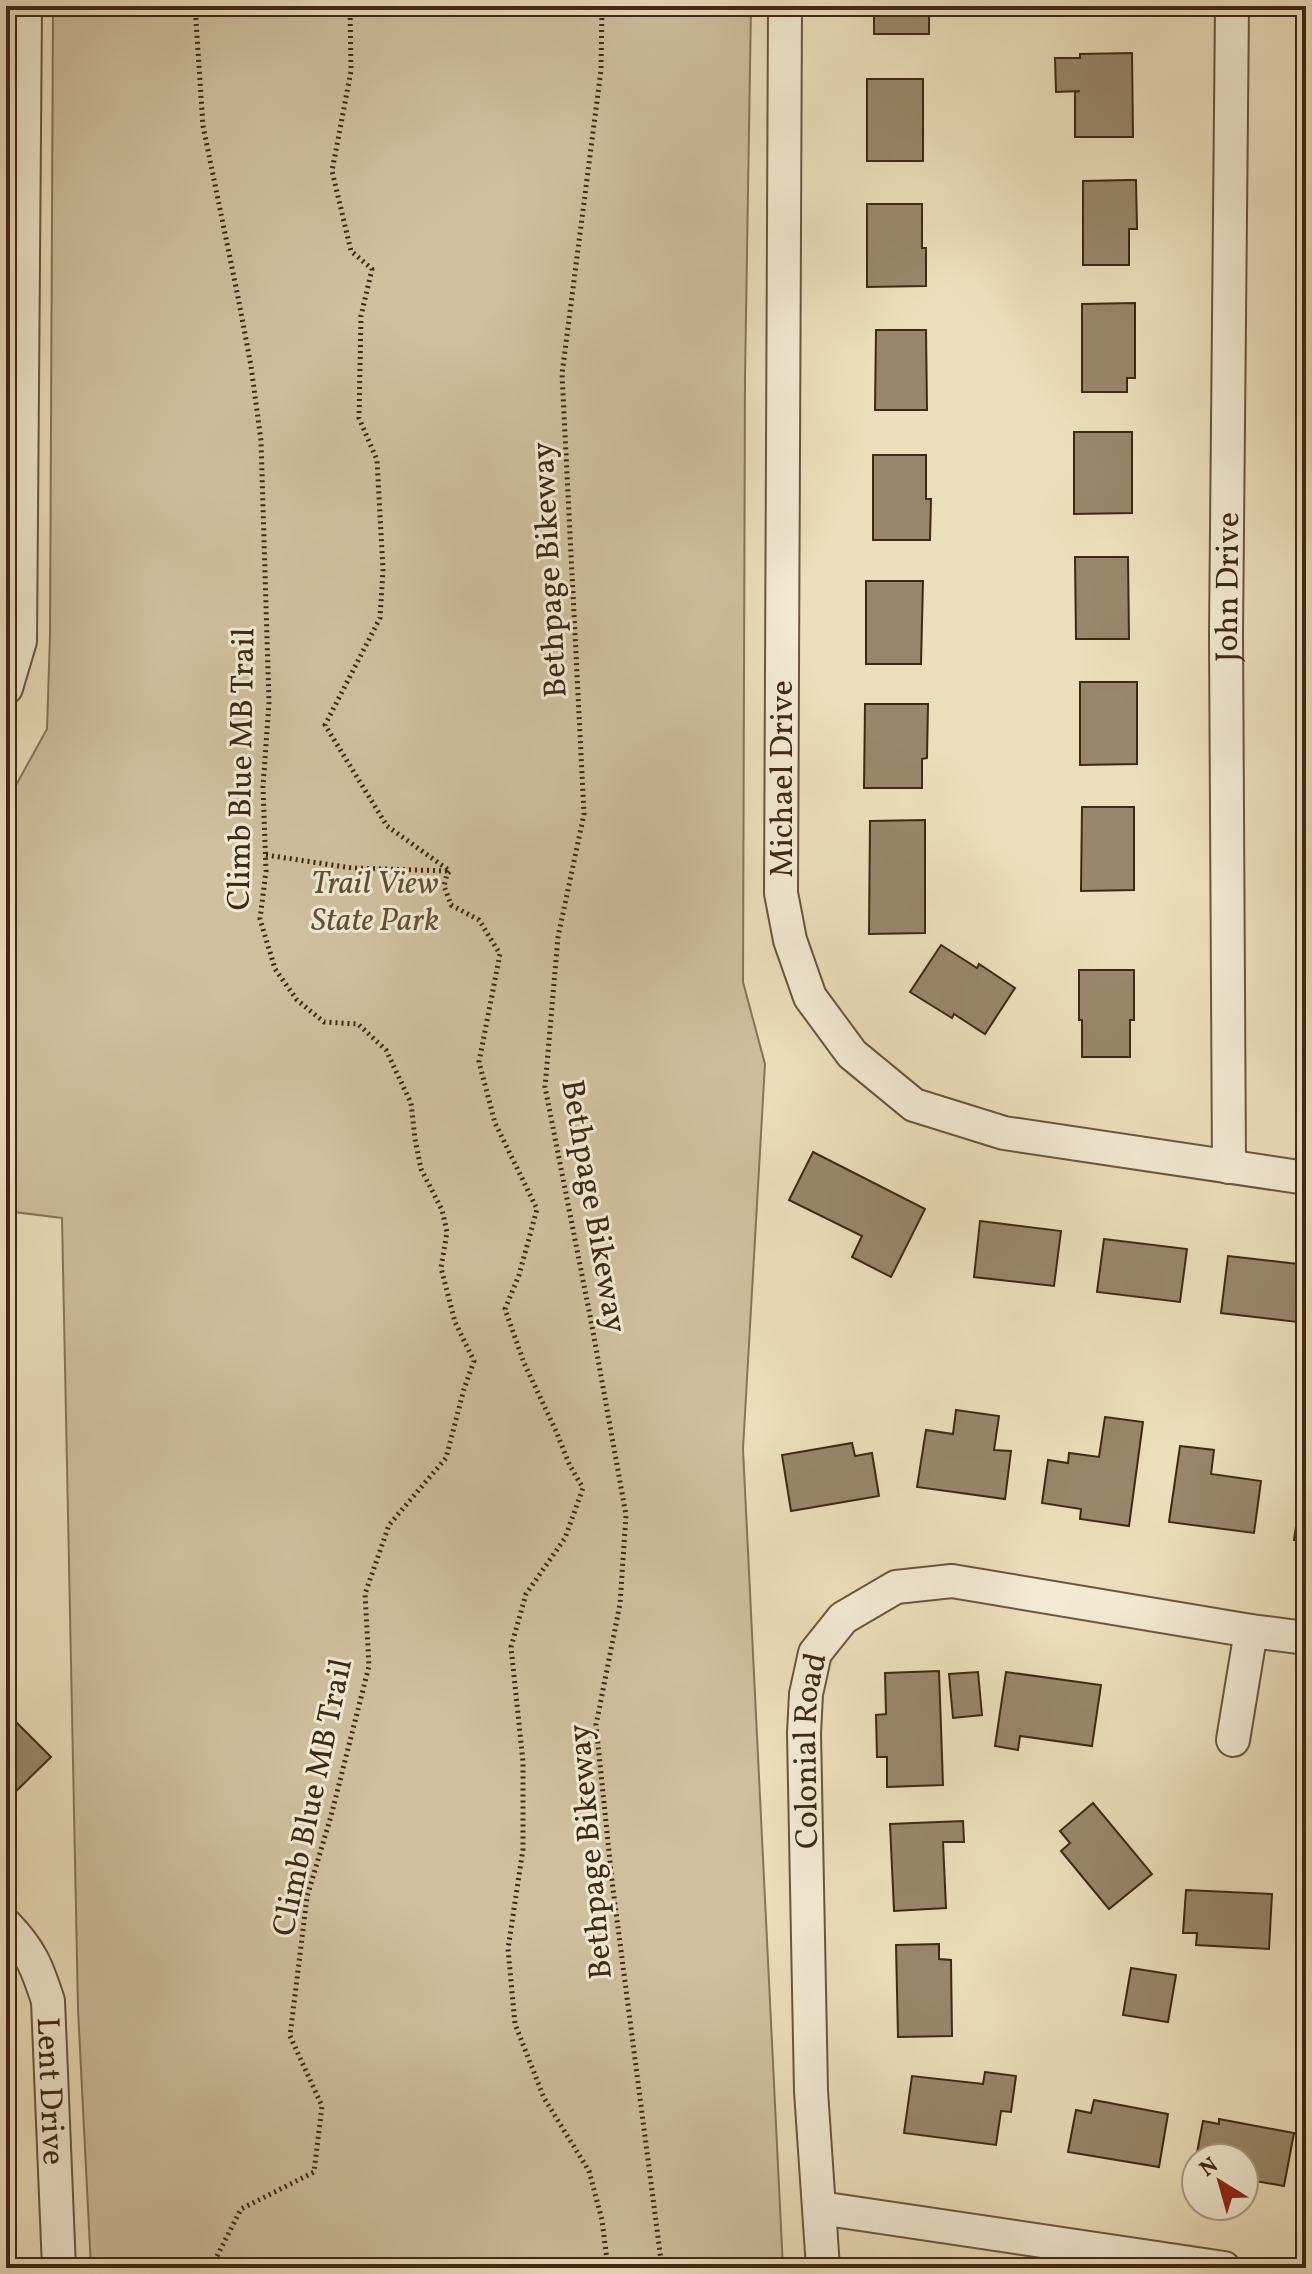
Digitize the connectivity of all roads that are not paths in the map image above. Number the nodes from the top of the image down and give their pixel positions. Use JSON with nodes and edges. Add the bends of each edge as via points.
{"nodes":[{"id":1,"x":25,"y":6,"type":"edge"},
{"id":2,"x":785,"y":6,"type":"edge"},
{"id":3,"x":1232,"y":6,"type":"edge"},
{"id":4,"x":16,"y":55,"type":"edge"},
{"id":5,"x":14,"y":493,"type":"edge"},
{"id":6,"x":6,"y":688,"type":"edge"},
{"id":7,"x":1229,"y":1167,"type":"junction"},
{"id":8,"x":1306,"y":1178,"type":"edge"},
{"id":9,"x":1251,"y":1631,"type":"junction"},
{"id":10,"x":1306,"y":1638,"type":"edge"},
{"id":11,"x":1233,"y":1740,"type":"dead end"},
{"id":12,"x":6,"y":1925,"type":"edge"},
{"id":13,"x":820,"y":2208,"type":"junction"},
{"id":14,"x":59,"y":2268,"type":"edge"},
{"id":15,"x":823,"y":2268,"type":"edge"},
{"id":16,"x":1224,"y":2268,"type":"edge"}],
"edges":[{"from":1,"to":4,"type":"street"},
{"from":2,"to":7,"type":"street","name":"Michael Drive","via":[[781,893],[810,997],[852,1054],[914,1105],[1004,1133]]},
{"from":3,"to":7,"type":"street","name":"John Drive","via":[[1226,618]]},
{"from":4,"to":5,"type":"street"},
{"from":5,"to":6,"type":"street","via":[[20,641]]},
{"from":7,"to":8,"type":"street","name":"Michael Drive"},
{"from":9,"to":10,"type":"street","name":"Colonial Road"},
{"from":9,"to":11,"type":"street"},
{"from":9,"to":13,"type":"street","name":"Colonial Road","via":[[952,1581],[896,1587],[843,1618],[815,1653],[804,1733],[811,2091]]},
{"from":12,"to":14,"type":"street","name":"Lent Drive","via":[[37,1964],[48,2001]]},
{"from":13,"to":15,"type":"street","name":"Colonial Road"},
{"from":13,"to":16,"type":"street"}]}
